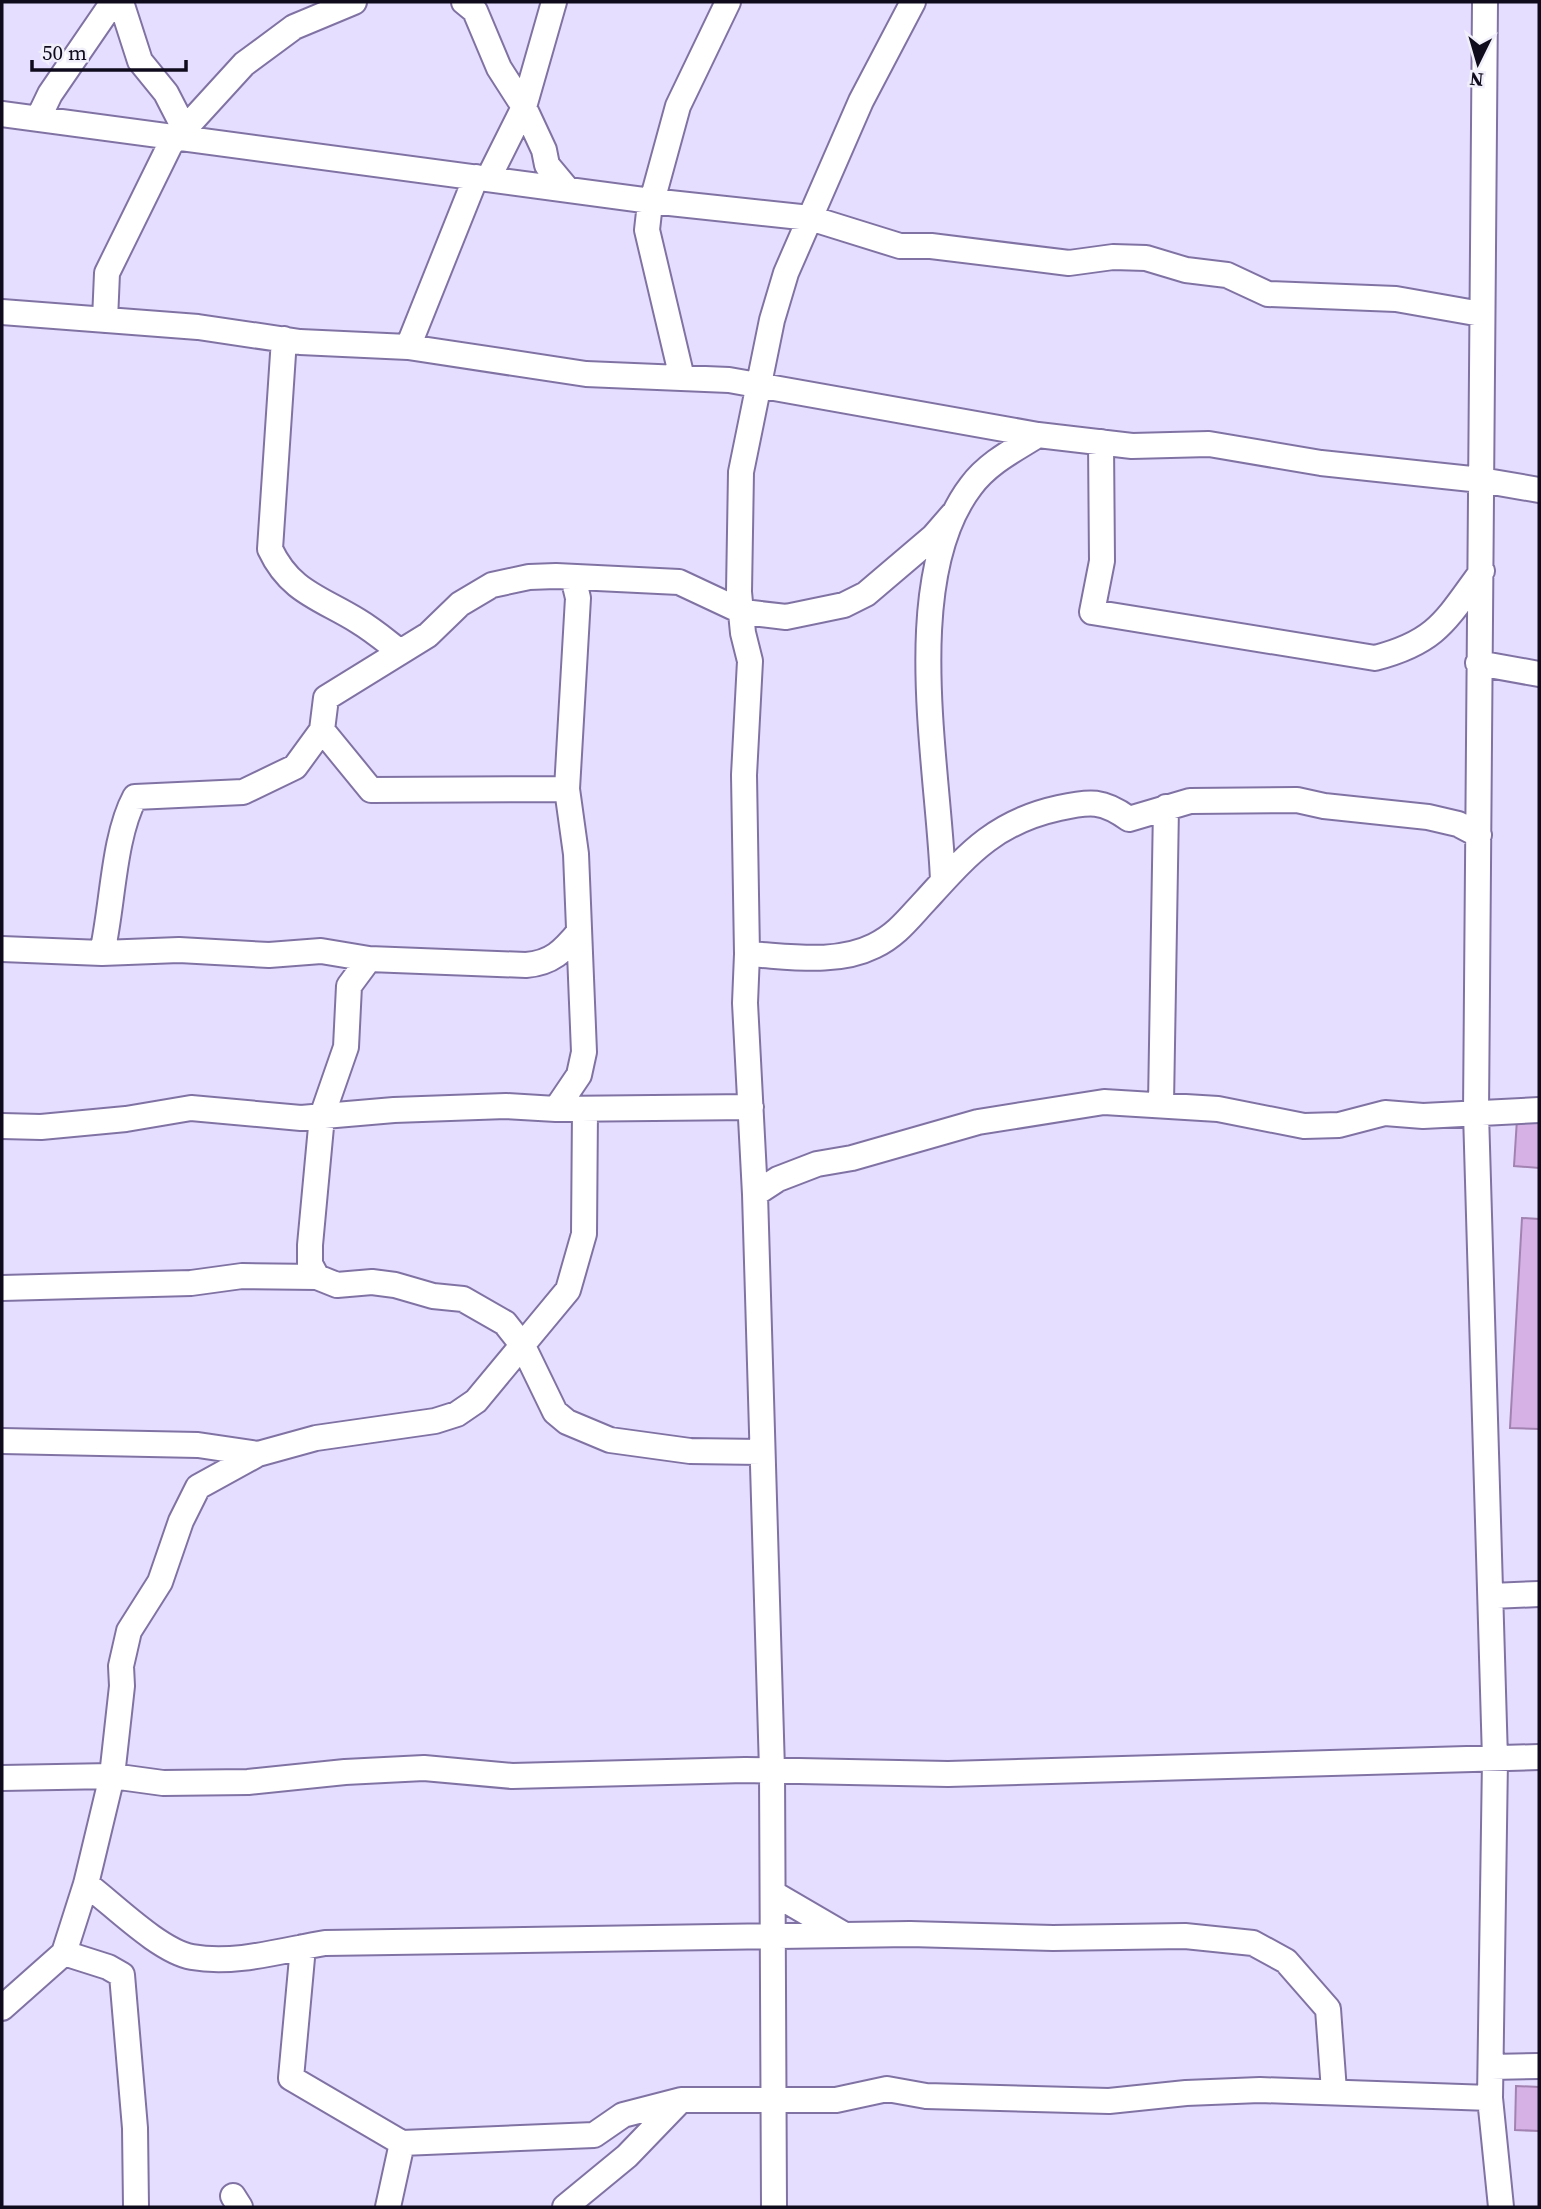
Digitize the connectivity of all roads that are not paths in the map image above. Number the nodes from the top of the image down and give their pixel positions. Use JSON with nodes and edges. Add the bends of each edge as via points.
{"nodes":[{"id":1,"x":113,"y":2,"type":"edge"},
{"id":2,"x":121,"y":2,"type":"edge"},
{"id":3,"x":354,"y":2,"type":"edge"},
{"id":4,"x":464,"y":2,"type":"edge"},
{"id":5,"x":554,"y":2,"type":"edge"},
{"id":6,"x":727,"y":2,"type":"edge"},
{"id":7,"x":913,"y":2,"type":"edge"},
{"id":8,"x":1485,"y":2,"type":"edge"},
{"id":9,"x":524,"y":107,"type":"junction"},
{"id":10,"x":2,"y":114,"type":"edge"},
{"id":11,"x":38,"y":119,"type":"junction"},
{"id":12,"x":180,"y":133,"type":"junction"},
{"id":13,"x":482,"y":178,"type":"junction"},
{"id":14,"x":567,"y":189,"type":"junction"},
{"id":15,"x":651,"y":201,"type":"junction"},
{"id":16,"x":810,"y":218,"type":"junction"},
{"id":17,"x":2,"y":312,"type":"edge"},
{"id":18,"x":1481,"y":314,"type":"junction"},
{"id":19,"x":105,"y":320,"type":"junction"},
{"id":20,"x":284,"y":339,"type":"junction"},
{"id":21,"x":408,"y":347,"type":"junction"},
{"id":22,"x":682,"y":378,"type":"junction"},
{"id":23,"x":759,"y":385,"type":"junction"},
{"id":24,"x":1038,"y":435,"type":"junction"},
{"id":25,"x":1101,"y":442,"type":"junction"},
{"id":26,"x":1481,"y":480,"type":"junction"},
{"id":27,"x":1539,"y":490,"type":"edge"},
{"id":28,"x":953,"y":514,"type":"junction"},
{"id":29,"x":1482,"y":571,"type":"junction"},
{"id":30,"x":573,"y":577,"type":"junction"},
{"id":31,"x":743,"y":612,"type":"junction"},
{"id":32,"x":399,"y":651,"type":"junction"},
{"id":33,"x":1478,"y":663,"type":"junction"},
{"id":34,"x":1539,"y":674,"type":"edge"},
{"id":35,"x":322,"y":730,"type":"junction"},
{"id":36,"x":567,"y":789,"type":"junction"},
{"id":37,"x":1166,"y":807,"type":"junction"},
{"id":38,"x":1479,"y":835,"type":"junction"},
{"id":39,"x":943,"y":881,"type":"junction"},
{"id":40,"x":579,"y":932,"type":"junction"},
{"id":41,"x":2,"y":949,"type":"edge"},
{"id":42,"x":102,"y":953,"type":"junction"},
{"id":43,"x":747,"y":954,"type":"junction"},
{"id":44,"x":369,"y":959,"type":"junction"},
{"id":45,"x":1161,"y":1104,"type":"junction"},
{"id":46,"x":751,"y":1107,"type":"junction"},
{"id":47,"x":556,"y":1109,"type":"junction"},
{"id":48,"x":585,"y":1109,"type":"junction"},
{"id":49,"x":1539,"y":1110,"type":"edge"},
{"id":50,"x":1476,"y":1113,"type":"junction"},
{"id":51,"x":322,"y":1116,"type":"junction"},
{"id":52,"x":2,"y":1126,"type":"edge"},
{"id":53,"x":755,"y":1194,"type":"junction"},
{"id":54,"x":317,"y":1277,"type":"junction"},
{"id":55,"x":2,"y":1287,"type":"edge"},
{"id":56,"x":523,"y":1346,"type":"junction"},
{"id":57,"x":2,"y":1441,"type":"edge"},
{"id":58,"x":761,"y":1452,"type":"junction"},
{"id":59,"x":258,"y":1454,"type":"junction"},
{"id":60,"x":1539,"y":1594,"type":"edge"},
{"id":61,"x":1491,"y":1596,"type":"junction"},
{"id":62,"x":1539,"y":1757,"type":"edge"},
{"id":63,"x":1495,"y":1759,"type":"junction"},
{"id":64,"x":772,"y":1770,"type":"junction"},
{"id":65,"x":112,"y":1776,"type":"junction"},
{"id":66,"x":2,"y":1777,"type":"edge"},
{"id":67,"x":86,"y":1884,"type":"junction"},
{"id":68,"x":773,"y":1893,"type":"junction"},
{"id":69,"x":846,"y":1935,"type":"junction"},
{"id":70,"x":773,"y":1936,"type":"junction"},
{"id":71,"x":303,"y":1947,"type":"junction"},
{"id":72,"x":64,"y":1953,"type":"junction"},
{"id":73,"x":2,"y":2008,"type":"edge"},
{"id":74,"x":1539,"y":2066,"type":"edge"},
{"id":75,"x":1491,"y":2067,"type":"junction"},
{"id":76,"x":1334,"y":2091,"type":"junction"},
{"id":77,"x":1490,"y":2098,"type":"junction"},
{"id":78,"x":681,"y":2101,"type":"junction"},
{"id":79,"x":774,"y":2102,"type":"junction"},
{"id":80,"x":402,"y":2143,"type":"junction"},
{"id":81,"x":136,"y":2207,"type":"edge"},
{"id":82,"x":388,"y":2207,"type":"edge"},
{"id":83,"x":565,"y":2207,"type":"edge"},
{"id":84,"x":774,"y":2207,"type":"edge"},
{"id":85,"x":1501,"y":2207,"type":"edge"}],
"edges":[{"from":1,"to":11,"type":"street"},
{"from":2,"to":12,"type":"street","via":[[140,61],[166,93]]},
{"from":3,"to":12,"type":"street","via":[[294,27],[244,64]]},
{"from":4,"to":9,"type":"street","via":[[475,11],[499,68]]},
{"from":5,"to":9,"type":"street"},
{"from":6,"to":15,"type":"street","via":[[677,106]]},
{"from":7,"to":16,"type":"street","via":[[861,102]]},
{"from":8,"to":18,"type":"street"},
{"from":9,"to":13,"type":"street"},
{"from":9,"to":14,"type":"street","via":[[547,165]]},
{"from":10,"to":11,"type":"street"},
{"from":11,"to":12,"type":"street"},
{"from":12,"to":13,"type":"street"},
{"from":12,"to":19,"type":"street","via":[[107,273]]},
{"from":13,"to":14,"type":"street"},
{"from":13,"to":21,"type":"street"},
{"from":14,"to":15,"type":"street"},
{"from":15,"to":16,"type":"street"},
{"from":15,"to":22,"type":"street","via":[[648,230]]},
{"from":16,"to":18,"type":"street","via":[[900,246],[1069,263],[1146,258],[1186,270],[1227,275],[1268,294],[1396,299]]},
{"from":16,"to":23,"type":"street","via":[[786,273]]},
{"from":17,"to":19,"type":"street"},
{"from":18,"to":26,"type":"street"},
{"from":19,"to":20,"type":"street"},
{"from":20,"to":21,"type":"street"},
{"from":20,"to":32,"type":"street","via":[[270,549],[280,570],[297,587],[359,621]]},
{"from":21,"to":22,"type":"street","via":[[586,374]]},
{"from":22,"to":23,"type":"street"},
{"from":23,"to":24,"type":"street"},
{"from":23,"to":31,"type":"street","via":[[741,472]]},
{"from":24,"to":25,"type":"street"},
{"from":24,"to":28,"type":"street","via":[[991,464]]},
{"from":25,"to":26,"type":"street","via":[[1209,444],[1321,463]]},
{"from":25,"to":29,"type":"street","via":[[1102,561],[1092,612],[1375,658],[1409,649],[1443,625]]},
{"from":26,"to":27,"type":"street"},
{"from":26,"to":29,"type":"street"},
{"from":28,"to":31,"type":"street","via":[[866,594],[844,605],[786,617]]},
{"from":28,"to":39,"type":"street","via":[[942,543],[929,653]]},
{"from":29,"to":33,"type":"street"},
{"from":30,"to":31,"type":"street","via":[[679,582]]},
{"from":30,"to":32,"type":"street","via":[[529,577],[492,585],[460,604],[428,635]]},
{"from":30,"to":36,"type":"street","via":[[577,610]]},
{"from":31,"to":43,"type":"street","via":[[750,661],[744,775]]},
{"from":32,"to":35,"type":"street","via":[[326,698]]},
{"from":33,"to":34,"type":"street"},
{"from":33,"to":38,"type":"street"},
{"from":35,"to":36,"type":"street","via":[[371,790]]},
{"from":35,"to":42,"type":"street","via":[[295,767],[243,793],[135,797],[123,818]]},
{"from":36,"to":40,"type":"street","via":[[574,828]]},
{"from":37,"to":38,"type":"street","via":[[1191,801],[1297,800],[1428,817]]},
{"from":37,"to":39,"type":"street","via":[[1129,819],[1108,804],[1036,813],[1009,823],[967,855]]},
{"from":37,"to":45,"type":"street"},
{"from":38,"to":50,"type":"street"},
{"from":39,"to":43,"type":"street","via":[[899,931],[847,956]]},
{"from":40,"to":44,"type":"street","via":[[561,954],[542,964]]},
{"from":40,"to":47,"type":"street","via":[[584,1052],[579,1075]]},
{"from":41,"to":42,"type":"street"},
{"from":42,"to":44,"type":"street","via":[[179,950],[270,955],[313,951]]},
{"from":43,"to":46,"type":"street"},
{"from":44,"to":51,"type":"street","via":[[349,986],[346,1047]]},
{"from":45,"to":50,"type":"street","via":[[1304,1126],[1339,1125],[1385,1113]]},
{"from":45,"to":53,"type":"street","via":[[1104,1102],[978,1122],[802,1168]]},
{"from":46,"to":48,"type":"street"},
{"from":46,"to":53,"type":"street"},
{"from":47,"to":48,"type":"street"},
{"from":47,"to":51,"type":"street","via":[[506,1106]]},
{"from":48,"to":56,"type":"street","via":[[583,1234],[568,1290]]},
{"from":49,"to":50,"type":"street"},
{"from":50,"to":61,"type":"street"},
{"from":51,"to":52,"type":"street","via":[[191,1108],[53,1126]]},
{"from":51,"to":54,"type":"street","via":[[310,1245],[310,1264]]},
{"from":53,"to":58,"type":"street"},
{"from":54,"to":55,"type":"street"},
{"from":54,"to":56,"type":"street","via":[[337,1285],[372,1282],[464,1300],[505,1323]]},
{"from":56,"to":58,"type":"street","via":[[555,1412],[567,1422],[610,1440],[690,1451]]},
{"from":56,"to":59,"type":"street","via":[[477,1401],[457,1414],[316,1438]]},
{"from":57,"to":59,"type":"street","via":[[198,1446]]},
{"from":58,"to":64,"type":"street"},
{"from":59,"to":65,"type":"street","via":[[198,1488],[160,1582],[129,1632],[121,1666]]},
{"from":60,"to":61,"type":"street"},
{"from":61,"to":63,"type":"street"},
{"from":62,"to":63,"type":"street"},
{"from":63,"to":64,"type":"street","via":[[961,1773]]},
{"from":63,"to":75,"type":"street"},
{"from":64,"to":65,"type":"street","via":[[512,1776],[424,1768],[248,1782],[163,1783]]},
{"from":64,"to":68,"type":"street"},
{"from":65,"to":66,"type":"street"},
{"from":65,"to":67,"type":"street"},
{"from":67,"to":71,"type":"street","via":[[145,1933],[190,1957],[246,1957]]},
{"from":67,"to":72,"type":"street"},
{"from":68,"to":69,"type":"street"},
{"from":68,"to":70,"type":"street"},
{"from":69,"to":70,"type":"street"},
{"from":69,"to":76,"type":"street","via":[[1185,1936],[1253,1943],[1286,1961],[1328,2009]]},
{"from":70,"to":71,"type":"street","via":[[325,1942]]},
{"from":70,"to":79,"type":"street"},
{"from":71,"to":80,"type":"street","via":[[291,2078]]},
{"from":72,"to":73,"type":"street"},
{"from":72,"to":81,"type":"street","via":[[122,1975],[135,2128]]},
{"from":74,"to":75,"type":"street"},
{"from":75,"to":77,"type":"street"},
{"from":76,"to":77,"type":"street"},
{"from":76,"to":79,"type":"street","via":[[1186,2093],[1109,2101],[926,2096],[887,2089],[836,2100]]},
{"from":77,"to":85,"type":"street"},
{"from":78,"to":79,"type":"street"},
{"from":78,"to":80,"type":"street","via":[[623,2115],[594,2135]]},
{"from":78,"to":83,"type":"street","via":[[627,2156]]},
{"from":79,"to":84,"type":"street"},
{"from":80,"to":82,"type":"street"}]}
